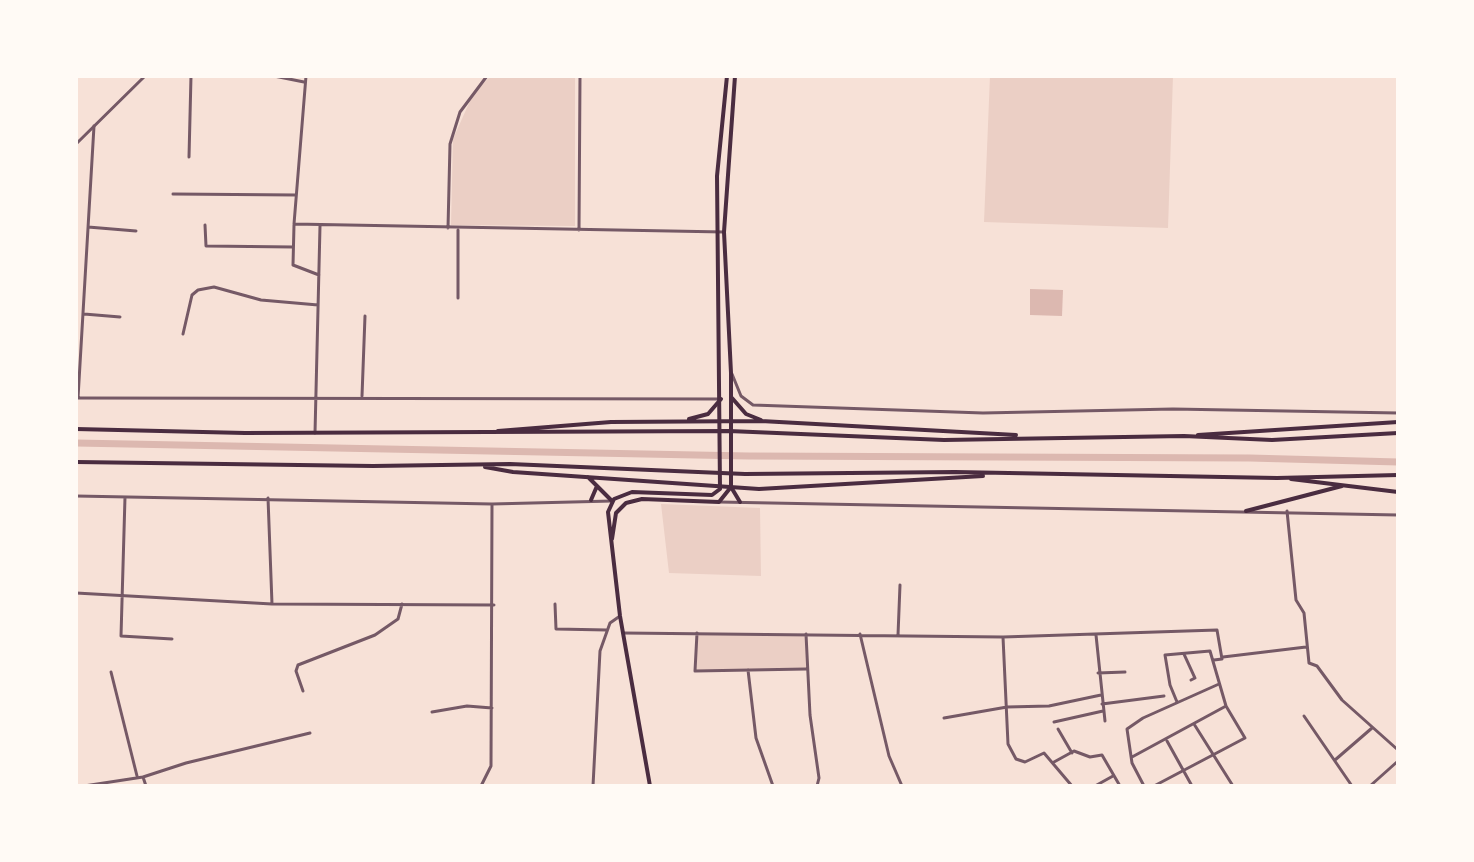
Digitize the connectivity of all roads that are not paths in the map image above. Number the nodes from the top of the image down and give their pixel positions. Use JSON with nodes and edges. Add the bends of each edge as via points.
{"nodes":[{"id":1,"x":145,"y":76,"type":"edge"},
{"id":2,"x":191,"y":76,"type":"edge"},
{"id":3,"x":274,"y":76,"type":"edge"},
{"id":4,"x":306,"y":76,"type":"edge"},
{"id":5,"x":487,"y":76,"type":"edge"},
{"id":6,"x":580,"y":76,"type":"edge"},
{"id":7,"x":727,"y":76,"type":"edge"},
{"id":8,"x":735,"y":76,"type":"edge"},
{"id":9,"x":304,"y":82,"type":"junction"},
{"id":10,"x":94,"y":126,"type":"junction"},
{"id":11,"x":76,"y":144,"type":"edge"},
{"id":12,"x":189,"y":157,"type":"dead end"},
{"id":13,"x":173,"y":194,"type":"dead end"},
{"id":14,"x":296,"y":195,"type":"junction"},
{"id":15,"x":294,"y":224,"type":"junction"},
{"id":16,"x":205,"y":225,"type":"dead end"},
{"id":17,"x":320,"y":226,"type":"junction"},
{"id":18,"x":88,"y":227,"type":"junction"},
{"id":19,"x":448,"y":228,"type":"junction"},
{"id":20,"x":458,"y":228,"type":"junction"},
{"id":21,"x":579,"y":230,"type":"junction"},
{"id":22,"x":136,"y":231,"type":"dead end"},
{"id":23,"x":717,"y":232,"type":"junction"},
{"id":24,"x":724,"y":232,"type":"junction"},
{"id":25,"x":293,"y":247,"type":"junction"},
{"id":26,"x":319,"y":275,"type":"junction"},
{"id":27,"x":458,"y":298,"type":"dead end"},
{"id":28,"x":318,"y":305,"type":"junction"},
{"id":29,"x":84,"y":314,"type":"junction"},
{"id":30,"x":365,"y":316,"type":"dead end"},
{"id":31,"x":120,"y":317,"type":"dead end"},
{"id":32,"x":183,"y":334,"type":"dead end"},
{"id":33,"x":731,"y":373,"type":"junction"},
{"id":34,"x":314,"y":396,"type":"junction"},
{"id":35,"x":362,"y":396,"type":"junction"},
{"id":36,"x":77,"y":398,"type":"edge"},
{"id":37,"x":732,"y":398,"type":"junction"},
{"id":38,"x":721,"y":399,"type":"junction"},
{"id":39,"x":1398,"y":413,"type":"edge"},
{"id":40,"x":687,"y":420,"type":"junction"},
{"id":41,"x":761,"y":421,"type":"junction"},
{"id":42,"x":1398,"y":422,"type":"edge"},
{"id":43,"x":721,"y":423,"type":"junction"},
{"id":44,"x":732,"y":424,"type":"junction"},
{"id":45,"x":76,"y":429,"type":"edge"},
{"id":46,"x":315,"y":433,"type":"junction"},
{"id":47,"x":1398,"y":433,"type":"edge"},
{"id":48,"x":480,"y":434,"type":"junction"},
{"id":49,"x":1184,"y":436,"type":"junction"},
{"id":50,"x":1042,"y":437,"type":"junction"},
{"id":51,"x":76,"y":462,"type":"edge"},
{"id":52,"x":478,"y":465,"type":"junction"},
{"id":53,"x":989,"y":475,"type":"junction"},
{"id":54,"x":1398,"y":475,"type":"edge"},
{"id":55,"x":588,"y":477,"type":"junction"},
{"id":56,"x":1277,"y":478,"type":"junction"},
{"id":57,"x":720,"y":483,"type":"junction"},
{"id":58,"x":731,"y":484,"type":"junction"},
{"id":59,"x":1344,"y":485,"type":"junction"},
{"id":60,"x":597,"y":486,"type":"junction"},
{"id":61,"x":1398,"y":492,"type":"edge"},
{"id":62,"x":76,"y":496,"type":"edge"},
{"id":63,"x":125,"y":497,"type":"junction"},
{"id":64,"x":268,"y":498,"type":"junction"},
{"id":65,"x":591,"y":500,"type":"junction"},
{"id":66,"x":612,"y":501,"type":"junction"},
{"id":67,"x":719,"y":502,"type":"junction"},
{"id":68,"x":740,"y":502,"type":"junction"},
{"id":69,"x":492,"y":504,"type":"junction"},
{"id":70,"x":1246,"y":511,"type":"junction"},
{"id":71,"x":1287,"y":511,"type":"junction"},
{"id":72,"x":1398,"y":515,"type":"edge"},
{"id":73,"x":611,"y":541,"type":"junction"},
{"id":74,"x":900,"y":585,"type":"dead end"},
{"id":75,"x":76,"y":593,"type":"edge"},
{"id":76,"x":124,"y":595,"type":"junction"},
{"id":77,"x":272,"y":604,"type":"junction"},
{"id":78,"x":402,"y":604,"type":"junction"},
{"id":79,"x":555,"y":604,"type":"dead end"},
{"id":80,"x":494,"y":605,"type":"junction"},
{"id":81,"x":620,"y":616,"type":"junction"},
{"id":82,"x":607,"y":630,"type":"junction"},
{"id":83,"x":623,"y":633,"type":"junction"},
{"id":84,"x":697,"y":633,"type":"junction"},
{"id":85,"x":806,"y":634,"type":"junction"},
{"id":86,"x":860,"y":634,"type":"junction"},
{"id":87,"x":898,"y":635,"type":"junction"},
{"id":88,"x":1096,"y":635,"type":"junction"},
{"id":89,"x":1003,"y":637,"type":"junction"},
{"id":90,"x":172,"y":639,"type":"dead end"},
{"id":91,"x":1306,"y":647,"type":"junction"},
{"id":92,"x":1184,"y":654,"type":"junction"},
{"id":93,"x":1221,"y":657,"type":"junction"},
{"id":94,"x":1214,"y":660,"type":"junction"},
{"id":95,"x":807,"y":669,"type":"junction"},
{"id":96,"x":748,"y":670,"type":"junction"},
{"id":97,"x":111,"y":672,"type":"dead end"},
{"id":98,"x":1125,"y":672,"type":"dead end"},
{"id":99,"x":1098,"y":673,"type":"junction"},
{"id":100,"x":1191,"y":680,"type":"dead end"},
{"id":101,"x":1219,"y":684,"type":"junction"},
{"id":102,"x":303,"y":691,"type":"dead end"},
{"id":103,"x":1101,"y":695,"type":"junction"},
{"id":104,"x":1164,"y":696,"type":"dead end"},
{"id":105,"x":1177,"y":702,"type":"junction"},
{"id":106,"x":1102,"y":704,"type":"junction"},
{"id":107,"x":1226,"y":706,"type":"junction"},
{"id":108,"x":1007,"y":707,"type":"junction"},
{"id":109,"x":492,"y":708,"type":"junction"},
{"id":110,"x":1103,"y":711,"type":"junction"},
{"id":111,"x":432,"y":712,"type":"dead end"},
{"id":112,"x":1304,"y":716,"type":"dead end"},
{"id":113,"x":944,"y":718,"type":"dead end"},
{"id":114,"x":1105,"y":721,"type":"dead end"},
{"id":115,"x":1054,"y":722,"type":"dead end"},
{"id":116,"x":1194,"y":724,"type":"junction"},
{"id":117,"x":1372,"y":728,"type":"junction"},
{"id":118,"x":1058,"y":729,"type":"dead end"},
{"id":119,"x":310,"y":733,"type":"dead end"},
{"id":120,"x":1166,"y":740,"type":"junction"},
{"id":121,"x":1398,"y":750,"type":"edge"},
{"id":122,"x":1072,"y":753,"type":"junction"},
{"id":123,"x":1213,"y":755,"type":"junction"},
{"id":124,"x":1132,"y":757,"type":"junction"},
{"id":125,"x":1335,"y":760,"type":"junction"},
{"id":126,"x":1398,"y":761,"type":"edge"},
{"id":127,"x":1053,"y":763,"type":"junction"},
{"id":128,"x":1185,"y":771,"type":"junction"},
{"id":129,"x":137,"y":776,"type":"junction"},
{"id":130,"x":1114,"y":776,"type":"junction"},
{"id":131,"x":143,"y":777,"type":"junction"},
{"id":132,"x":1157,"y":785,"type":"edge"},
{"id":133,"x":84,"y":786,"type":"edge"},
{"id":134,"x":146,"y":786,"type":"edge"},
{"id":135,"x":481,"y":786,"type":"edge"},
{"id":136,"x":593,"y":786,"type":"edge"},
{"id":137,"x":650,"y":786,"type":"edge"},
{"id":138,"x":773,"y":786,"type":"edge"},
{"id":139,"x":817,"y":786,"type":"edge"},
{"id":140,"x":902,"y":786,"type":"edge"},
{"id":141,"x":1072,"y":786,"type":"edge"},
{"id":142,"x":1095,"y":786,"type":"edge"},
{"id":143,"x":1120,"y":786,"type":"edge"},
{"id":144,"x":1144,"y":786,"type":"edge"},
{"id":145,"x":1192,"y":786,"type":"edge"},
{"id":146,"x":1233,"y":786,"type":"edge"},
{"id":147,"x":1352,"y":786,"type":"edge"},
{"id":148,"x":1370,"y":786,"type":"edge"}],
"edges":[{"from":1,"to":10,"type":"street"},
{"from":2,"to":12,"type":"street"},
{"from":3,"to":9,"type":"street"},
{"from":4,"to":9,"type":"street"},
{"from":5,"to":19,"type":"street","via":[[460,112],[450,144]]},
{"from":6,"to":21,"type":"street"},
{"from":7,"to":23,"type":"main road"},
{"from":8,"to":24,"type":"main road"},
{"from":9,"to":14,"type":"street"},
{"from":10,"to":11,"type":"street"},
{"from":10,"to":18,"type":"street"},
{"from":13,"to":14,"type":"street"},
{"from":14,"to":15,"type":"street"},
{"from":15,"to":17,"type":"street"},
{"from":15,"to":25,"type":"street"},
{"from":16,"to":25,"type":"street","via":[[206,246]]},
{"from":17,"to":19,"type":"street"},
{"from":17,"to":26,"type":"street"},
{"from":18,"to":22,"type":"street"},
{"from":18,"to":29,"type":"street"},
{"from":19,"to":20,"type":"street"},
{"from":20,"to":21,"type":"street"},
{"from":20,"to":27,"type":"street"},
{"from":21,"to":23,"type":"street"},
{"from":23,"to":24,"type":"street"},
{"from":23,"to":38,"type":"main road"},
{"from":24,"to":33,"type":"main road"},
{"from":25,"to":26,"type":"street","via":[[297,269]]},
{"from":26,"to":28,"type":"street"},
{"from":28,"to":32,"type":"street","via":[[261,300],[214,287],[198,290],[192,295]]},
{"from":28,"to":34,"type":"street"},
{"from":29,"to":31,"type":"street"},
{"from":29,"to":36,"type":"street"},
{"from":30,"to":35,"type":"street"},
{"from":33,"to":37,"type":"main road"},
{"from":33,"to":39,"type":"street","via":[[741,396],[753,405],[983,413]]},
{"from":34,"to":35,"type":"street"},
{"from":34,"to":36,"type":"street"},
{"from":34,"to":46,"type":"street"},
{"from":35,"to":38,"type":"street"},
{"from":37,"to":41,"type":"main road"},
{"from":37,"to":44,"type":"main road"},
{"from":38,"to":40,"type":"main road","via":[[708,414]]},
{"from":38,"to":43,"type":"main road"},
{"from":40,"to":43,"type":"main road"},
{"from":40,"to":48,"type":"main road","via":[[538,426]]},
{"from":41,"to":44,"type":"main road"},
{"from":41,"to":50,"type":"main road"},
{"from":42,"to":49,"type":"main road"},
{"from":43,"to":44,"type":"main road"},
{"from":43,"to":57,"type":"main road"},
{"from":44,"to":58,"type":"main road"},
{"from":45,"to":46,"type":"main road"},
{"from":46,"to":48,"type":"main road"},
{"from":47,"to":49,"type":"main road","via":[[1272,440]]},
{"from":48,"to":50,"type":"main road","via":[[729,431],[944,440]]},
{"from":49,"to":50,"type":"main road"},
{"from":51,"to":52,"type":"main road"},
{"from":52,"to":53,"type":"main road"},
{"from":52,"to":55,"type":"main road"},
{"from":53,"to":56,"type":"main road"},
{"from":53,"to":58,"type":"main road","via":[[918,482]]},
{"from":54,"to":56,"type":"main road"},
{"from":55,"to":57,"type":"main road"},
{"from":55,"to":60,"type":"main road"},
{"from":56,"to":59,"type":"main road"},
{"from":57,"to":58,"type":"main road"},
{"from":57,"to":66,"type":"main road","via":[[715,495],[636,491]]},
{"from":58,"to":67,"type":"main road"},
{"from":58,"to":68,"type":"main road"},
{"from":59,"to":61,"type":"main road"},
{"from":59,"to":70,"type":"main road"},
{"from":60,"to":65,"type":"main road"},
{"from":60,"to":66,"type":"main road"},
{"from":62,"to":63,"type":"street"},
{"from":63,"to":64,"type":"street"},
{"from":63,"to":76,"type":"street"},
{"from":64,"to":69,"type":"street"},
{"from":64,"to":77,"type":"street"},
{"from":65,"to":66,"type":"street"},
{"from":65,"to":69,"type":"street"},
{"from":66,"to":73,"type":"main road"},
{"from":67,"to":68,"type":"street"},
{"from":67,"to":73,"type":"main road","via":[[630,501],[616,513]]},
{"from":68,"to":70,"type":"street"},
{"from":69,"to":80,"type":"street"},
{"from":70,"to":71,"type":"street"},
{"from":71,"to":72,"type":"street"},
{"from":71,"to":91,"type":"street"},
{"from":73,"to":81,"type":"main road"},
{"from":74,"to":87,"type":"street"},
{"from":75,"to":76,"type":"street"},
{"from":76,"to":77,"type":"street"},
{"from":76,"to":90,"type":"street","via":[[121,636]]},
{"from":77,"to":78,"type":"street"},
{"from":78,"to":80,"type":"street"},
{"from":78,"to":102,"type":"street","via":[[398,619],[375,635],[298,665]]},
{"from":79,"to":82,"type":"street","via":[[556,629]]},
{"from":80,"to":109,"type":"street"},
{"from":81,"to":82,"type":"street"},
{"from":81,"to":83,"type":"main road"},
{"from":82,"to":136,"type":"street","via":[[600,651]]},
{"from":83,"to":84,"type":"street"},
{"from":83,"to":137,"type":"main road"},
{"from":84,"to":85,"type":"street"},
{"from":84,"to":96,"type":"street","via":[[695,671]]},
{"from":85,"to":86,"type":"street"},
{"from":85,"to":95,"type":"street"},
{"from":86,"to":87,"type":"street"},
{"from":86,"to":140,"type":"street","via":[[889,756]]},
{"from":87,"to":89,"type":"street"},
{"from":88,"to":89,"type":"street"},
{"from":88,"to":93,"type":"street","via":[[1217,630]]},
{"from":88,"to":99,"type":"street"},
{"from":89,"to":108,"type":"street"},
{"from":91,"to":93,"type":"street"},
{"from":91,"to":117,"type":"street","via":[[1309,663]]},
{"from":92,"to":94,"type":"street","via":[[1210,651]]},
{"from":92,"to":100,"type":"street","via":[[1195,678]]},
{"from":92,"to":105,"type":"street","via":[[1165,655]]},
{"from":93,"to":94,"type":"street"},
{"from":94,"to":101,"type":"street"},
{"from":95,"to":96,"type":"street"},
{"from":95,"to":139,"type":"street"},
{"from":96,"to":138,"type":"street","via":[[756,738]]},
{"from":97,"to":129,"type":"street"},
{"from":98,"to":99,"type":"street"},
{"from":99,"to":103,"type":"street"},
{"from":101,"to":105,"type":"street"},
{"from":101,"to":107,"type":"street"},
{"from":103,"to":106,"type":"street"},
{"from":103,"to":108,"type":"street","via":[[1049,706]]},
{"from":104,"to":106,"type":"street"},
{"from":105,"to":124,"type":"street","via":[[1127,729]]},
{"from":106,"to":110,"type":"street"},
{"from":107,"to":116,"type":"street"},
{"from":107,"to":123,"type":"street","via":[[1245,738]]},
{"from":108,"to":113,"type":"street"},
{"from":108,"to":127,"type":"street","via":[[1008,744],[1016,759],[1025,762],[1044,753]]},
{"from":109,"to":111,"type":"street"},
{"from":109,"to":135,"type":"street","via":[[491,766]]},
{"from":110,"to":114,"type":"street"},
{"from":110,"to":115,"type":"street"},
{"from":112,"to":125,"type":"street"},
{"from":116,"to":120,"type":"street"},
{"from":116,"to":123,"type":"street"},
{"from":117,"to":121,"type":"street"},
{"from":117,"to":125,"type":"street"},
{"from":118,"to":122,"type":"street"},
{"from":119,"to":131,"type":"street"},
{"from":120,"to":124,"type":"street"},
{"from":120,"to":128,"type":"street"},
{"from":122,"to":127,"type":"street"},
{"from":122,"to":130,"type":"street","via":[[1102,755]]},
{"from":123,"to":128,"type":"street"},
{"from":123,"to":146,"type":"street"},
{"from":124,"to":144,"type":"street"},
{"from":125,"to":147,"type":"street"},
{"from":126,"to":148,"type":"street"},
{"from":127,"to":141,"type":"street"},
{"from":128,"to":132,"type":"street"},
{"from":128,"to":145,"type":"street"},
{"from":129,"to":131,"type":"street"},
{"from":129,"to":133,"type":"street"},
{"from":130,"to":142,"type":"street"},
{"from":130,"to":143,"type":"street"},
{"from":131,"to":134,"type":"street"}]}
